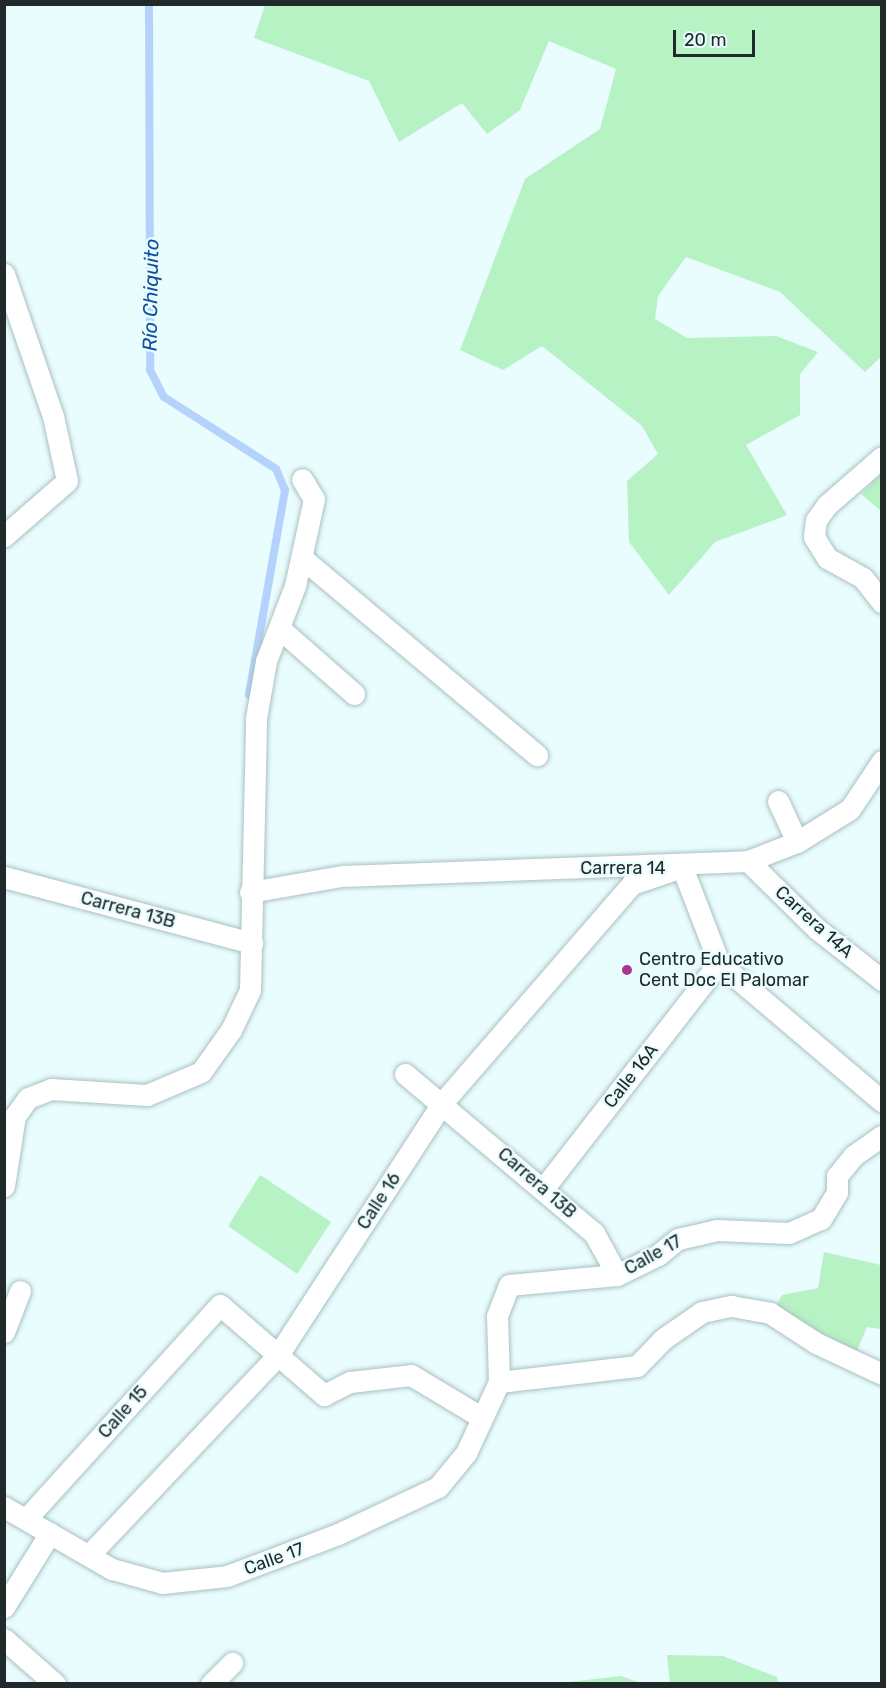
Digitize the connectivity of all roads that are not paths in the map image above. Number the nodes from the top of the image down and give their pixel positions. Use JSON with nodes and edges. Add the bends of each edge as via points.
{"nodes":[{"id":1,"x":4,"y":274,"type":"edge"},
{"id":2,"x":882,"y":457,"type":"edge"},
{"id":3,"x":302,"y":479,"type":"dead end"},
{"id":4,"x":4,"y":536,"type":"edge"},
{"id":5,"x":302,"y":558,"type":"junction"},
{"id":6,"x":882,"y":602,"type":"edge"},
{"id":7,"x":279,"y":628,"type":"junction"},
{"id":8,"x":354,"y":694,"type":"dead end"},
{"id":9,"x":537,"y":755,"type":"dead end"},
{"id":10,"x":882,"y":760,"type":"edge"},
{"id":11,"x":778,"y":801,"type":"dead end"},
{"id":12,"x":797,"y":842,"type":"junction"},
{"id":13,"x":748,"y":861,"type":"junction"},
{"id":14,"x":682,"y":867,"type":"junction"},
{"id":15,"x":4,"y":877,"type":"edge"},
{"id":16,"x":250,"y":892,"type":"junction"},
{"id":17,"x":252,"y":942,"type":"junction"},
{"id":18,"x":719,"y":963,"type":"junction"},
{"id":19,"x":882,"y":980,"type":"edge"},
{"id":20,"x":405,"y":1074,"type":"dead end"},
{"id":21,"x":882,"y":1101,"type":"edge"},
{"id":22,"x":443,"y":1102,"type":"junction"},
{"id":23,"x":882,"y":1136,"type":"edge"},
{"id":24,"x":4,"y":1186,"type":"edge"},
{"id":25,"x":543,"y":1189,"type":"junction"},
{"id":26,"x":617,"y":1275,"type":"junction"},
{"id":27,"x":20,"y":1291,"type":"dead end"},
{"id":28,"x":4,"y":1332,"type":"edge"},
{"id":29,"x":278,"y":1356,"type":"junction"},
{"id":30,"x":882,"y":1374,"type":"edge"},
{"id":31,"x":499,"y":1382,"type":"junction"},
{"id":32,"x":481,"y":1418,"type":"junction"},
{"id":33,"x":4,"y":1507,"type":"edge"},
{"id":34,"x":26,"y":1519,"type":"junction"},
{"id":35,"x":50,"y":1533,"type":"junction"},
{"id":36,"x":89,"y":1556,"type":"junction"},
{"id":37,"x":4,"y":1607,"type":"edge"},
{"id":38,"x":4,"y":1639,"type":"edge"},
{"id":39,"x":232,"y":1663,"type":"dead end"},
{"id":40,"x":56,"y":1683,"type":"edge"},
{"id":41,"x":211,"y":1683,"type":"edge"}],
"edges":[{"from":1,"to":4,"type":"street","via":[[52,416],[67,481]]},
{"from":2,"to":6,"type":"street","via":[[827,505],[816,520],[814,537],[827,558],[863,578]]},
{"from":3,"to":5,"type":"street","via":[[314,499]]},
{"from":5,"to":7,"type":"street"},
{"from":5,"to":9,"type":"street"},
{"from":7,"to":8,"type":"street"},
{"from":7,"to":16,"type":"street","via":[[266,661],[256,718]]},
{"from":10,"to":12,"type":"street","via":[[850,809]]},
{"from":11,"to":12,"type":"street"},
{"from":12,"to":13,"type":"street"},
{"from":13,"to":14,"type":"street"},
{"from":13,"to":19,"type":"street","name":"Carrera 14A","via":[[817,929]]},
{"from":14,"to":16,"type":"street","name":"Carrera 14","via":[[342,876]]},
{"from":14,"to":18,"type":"street","name":"Carrera 14"},
{"from":14,"to":22,"type":"street","name":"Calle 16","via":[[632,884]]},
{"from":15,"to":17,"type":"street","name":"Carrera 13B"},
{"from":16,"to":17,"type":"street"},
{"from":17,"to":24,"type":"street","via":[[250,990],[231,1030],[201,1072],[147,1095],[51,1089],[28,1098],[15,1116]]},
{"from":18,"to":21,"type":"street","name":"Carrera 14"},
{"from":18,"to":25,"type":"street","name":"Calle 16A"},
{"from":20,"to":22,"type":"street","name":"Carrera 13B"},
{"from":22,"to":25,"type":"street","name":"Carrera 13B"},
{"from":22,"to":29,"type":"street","name":"Calle 16"},
{"from":23,"to":26,"type":"street","name":"Calle 17","via":[[853,1155],[837,1176],[837,1192],[820,1218],[789,1233],[716,1230],[678,1239],[658,1255]]},
{"from":25,"to":26,"type":"street","name":"Carrera 13B","via":[[594,1233]]},
{"from":26,"to":31,"type":"street","name":"Calle 17","via":[[509,1286],[496,1316]]},
{"from":27,"to":28,"type":"street"},
{"from":29,"to":32,"type":"street","via":[[324,1395],[350,1382],[411,1375]]},
{"from":29,"to":34,"type":"street","name":"Calle 15","via":[[220,1305]]},
{"from":29,"to":36,"type":"street","name":"Calle 16"},
{"from":30,"to":31,"type":"street","via":[[770,1313],[731,1306],[702,1312],[663,1339],[637,1366]]},
{"from":31,"to":32,"type":"street","name":"Calle 17"},
{"from":32,"to":36,"type":"street","name":"Calle 17","via":[[466,1453],[438,1487],[272,1560],[226,1576],[162,1582],[112,1569]]},
{"from":33,"to":34,"type":"street","name":"Calle 17"},
{"from":34,"to":35,"type":"street","name":"Calle 17"},
{"from":35,"to":36,"type":"street","name":"Calle 17"},
{"from":35,"to":37,"type":"street"},
{"from":38,"to":40,"type":"street"},
{"from":39,"to":41,"type":"street"}]}
